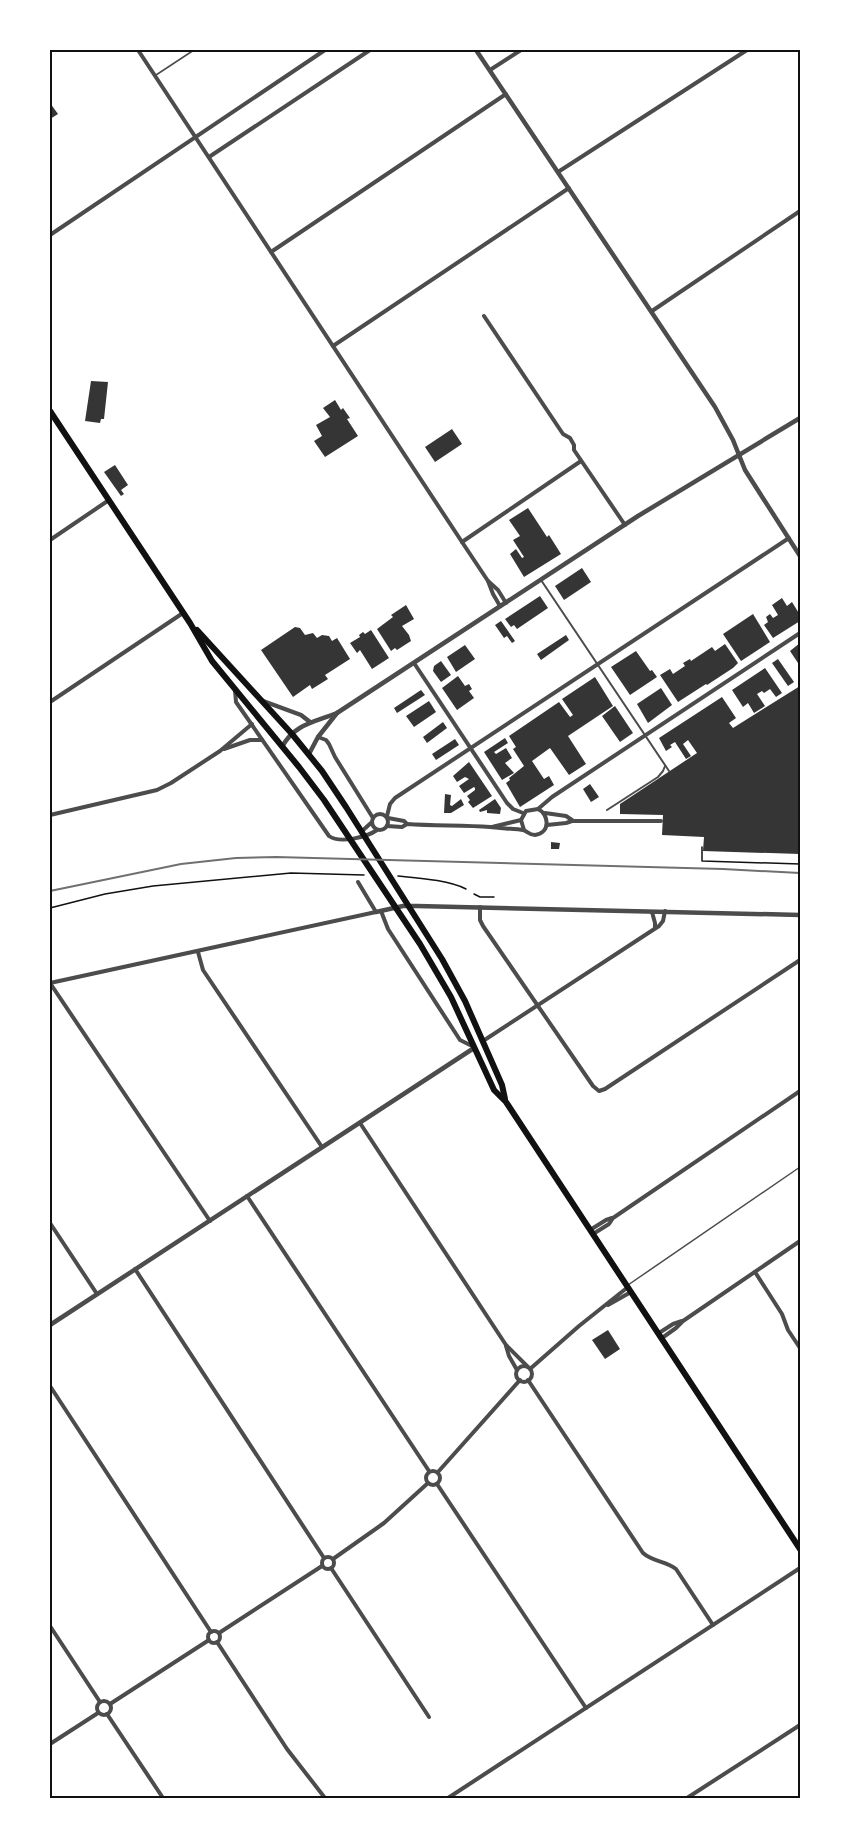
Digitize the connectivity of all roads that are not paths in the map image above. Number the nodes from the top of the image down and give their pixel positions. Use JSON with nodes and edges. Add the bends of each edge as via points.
{"nodes":[{"id":1,"x":138,"y":50,"type":"edge"},
{"id":2,"x":194,"y":50,"type":"edge"},
{"id":3,"x":325,"y":50,"type":"edge"},
{"id":4,"x":370,"y":50,"type":"edge"},
{"id":5,"x":476,"y":50,"type":"edge"},
{"id":6,"x":520,"y":50,"type":"edge"},
{"id":7,"x":747,"y":50,"type":"edge"},
{"id":8,"x":490,"y":70,"type":"junction"},
{"id":9,"x":155,"y":75,"type":"junction"},
{"id":10,"x":506,"y":94,"type":"junction"},
{"id":11,"x":196,"y":137,"type":"junction"},
{"id":12,"x":209,"y":157,"type":"junction"},
{"id":13,"x":558,"y":172,"type":"junction"},
{"id":14,"x":569,"y":188,"type":"junction"},
{"id":15,"x":801,"y":211,"type":"edge"},
{"id":16,"x":50,"y":234,"type":"edge"},
{"id":17,"x":271,"y":252,"type":"junction"},
{"id":18,"x":652,"y":311,"type":"junction"},
{"id":19,"x":483,"y":316,"type":"dead end"},
{"id":20,"x":333,"y":346,"type":"junction"},
{"id":21,"x":50,"y":411,"type":"edge"},
{"id":22,"x":801,"y":418,"type":"edge"},
{"id":23,"x":738,"y":455,"type":"junction"},
{"id":24,"x":581,"y":461,"type":"junction"},
{"id":25,"x":109,"y":500,"type":"junction"},
{"id":26,"x":625,"y":525,"type":"junction"},
{"id":27,"x":789,"y":538,"type":"junction"},
{"id":28,"x":50,"y":540,"type":"edge"},
{"id":29,"x":462,"y":542,"type":"junction"},
{"id":30,"x":801,"y":556,"type":"edge"},
{"id":31,"x":541,"y":580,"type":"junction"},
{"id":32,"x":488,"y":581,"type":"junction"},
{"id":33,"x":506,"y":603,"type":"junction"},
{"id":34,"x":500,"y":606,"type":"junction"},
{"id":35,"x":183,"y":613,"type":"junction"},
{"id":36,"x":190,"y":623,"type":"junction"},
{"id":37,"x":801,"y":633,"type":"edge"},
{"id":38,"x":414,"y":663,"type":"junction"},
{"id":39,"x":597,"y":665,"type":"junction"},
{"id":40,"x":234,"y":689,"type":"junction"},
{"id":41,"x":263,"y":701,"type":"junction"},
{"id":42,"x":50,"y":702,"type":"edge"},
{"id":43,"x":336,"y":713,"type":"junction"},
{"id":44,"x":310,"y":722,"type":"junction"},
{"id":45,"x":252,"y":724,"type":"junction"},
{"id":46,"x":292,"y":734,"type":"junction"},
{"id":47,"x":645,"y":736,"type":"junction"},
{"id":48,"x":318,"y":737,"type":"junction"},
{"id":49,"x":263,"y":740,"type":"junction"},
{"id":50,"x":282,"y":747,"type":"junction"},
{"id":51,"x":472,"y":748,"type":"junction"},
{"id":52,"x":220,"y":751,"type":"junction"},
{"id":53,"x":309,"y":754,"type":"junction"},
{"id":54,"x":665,"y":766,"type":"junction"},
{"id":55,"x":669,"y":771,"type":"dead end"},
{"id":56,"x":538,"y":809,"type":"junction"},
{"id":57,"x":607,"y":810,"type":"dead end"},
{"id":58,"x":524,"y":813,"type":"junction"},
{"id":59,"x":544,"y":813,"type":"junction"},
{"id":60,"x":50,"y":815,"type":"edge"},
{"id":61,"x":387,"y":817,"type":"junction"},
{"id":62,"x":373,"y":820,"type":"junction"},
{"id":63,"x":521,"y":820,"type":"junction"},
{"id":64,"x":572,"y":821,"type":"junction"},
{"id":65,"x":661,"y":821,"type":"dead end"},
{"id":66,"x":407,"y":824,"type":"junction"},
{"id":67,"x":547,"y":825,"type":"junction"},
{"id":68,"x":387,"y":826,"type":"junction"},
{"id":69,"x":491,"y":827,"type":"junction"},
{"id":70,"x":377,"y":830,"type":"junction"},
{"id":71,"x":524,"y":830,"type":"junction"},
{"id":72,"x":356,"y":836,"type":"junction"},
{"id":73,"x":358,"y":882,"type":"dead end"},
{"id":74,"x":480,"y":907,"type":"junction"},
{"id":75,"x":379,"y":911,"type":"junction"},
{"id":76,"x":652,"y":911,"type":"junction"},
{"id":77,"x":665,"y":911,"type":"junction"},
{"id":78,"x":801,"y":915,"type":"edge"},
{"id":79,"x":654,"y":928,"type":"junction"},
{"id":80,"x":198,"y":952,"type":"junction"},
{"id":81,"x":801,"y":960,"type":"edge"},
{"id":82,"x":50,"y":983,"type":"edge"},
{"id":83,"x":538,"y":1006,"type":"junction"},
{"id":84,"x":483,"y":1041,"type":"junction"},
{"id":85,"x":474,"y":1048,"type":"junction"},
{"id":86,"x":801,"y":1091,"type":"edge"},
{"id":87,"x":506,"y":1102,"type":"junction"},
{"id":88,"x":360,"y":1123,"type":"junction"},
{"id":89,"x":322,"y":1147,"type":"junction"},
{"id":90,"x":801,"y":1167,"type":"edge"},
{"id":91,"x":247,"y":1196,"type":"junction"},
{"id":92,"x":210,"y":1221,"type":"junction"},
{"id":93,"x":50,"y":1223,"type":"edge"},
{"id":94,"x":592,"y":1232,"type":"junction"},
{"id":95,"x":801,"y":1241,"type":"edge"},
{"id":96,"x":135,"y":1269,"type":"junction"},
{"id":97,"x":755,"y":1272,"type":"junction"},
{"id":98,"x":629,"y":1288,"type":"junction"},
{"id":99,"x":97,"y":1294,"type":"junction"},
{"id":100,"x":50,"y":1325,"type":"edge"},
{"id":101,"x":660,"y":1336,"type":"junction"},
{"id":102,"x":800,"y":1345,"type":"edge"},
{"id":103,"x":506,"y":1346,"type":"junction"},
{"id":104,"x":529,"y":1368,"type":"junction"},
{"id":105,"x":517,"y":1370,"type":"junction"},
{"id":106,"x":519,"y":1380,"type":"junction"},
{"id":107,"x":528,"y":1380,"type":"junction"},
{"id":108,"x":50,"y":1386,"type":"edge"},
{"id":109,"x":429,"y":1471,"type":"junction"},
{"id":110,"x":438,"y":1472,"type":"junction"},
{"id":111,"x":428,"y":1483,"type":"junction"},
{"id":112,"x":437,"y":1484,"type":"junction"},
{"id":113,"x":801,"y":1549,"type":"edge"},
{"id":114,"x":324,"y":1558,"type":"junction"},
{"id":115,"x":333,"y":1559,"type":"junction"},
{"id":116,"x":322,"y":1566,"type":"junction"},
{"id":117,"x":331,"y":1568,"type":"junction"},
{"id":118,"x":801,"y":1568,"type":"edge"},
{"id":119,"x":713,"y":1625,"type":"junction"},
{"id":120,"x":50,"y":1626,"type":"edge"},
{"id":121,"x":211,"y":1632,"type":"junction"},
{"id":122,"x":219,"y":1633,"type":"junction"},
{"id":123,"x":209,"y":1640,"type":"junction"},
{"id":124,"x":217,"y":1642,"type":"junction"},
{"id":125,"x":100,"y":1702,"type":"junction"},
{"id":126,"x":110,"y":1704,"type":"junction"},
{"id":127,"x":586,"y":1708,"type":"junction"},
{"id":128,"x":98,"y":1713,"type":"junction"},
{"id":129,"x":107,"y":1714,"type":"junction"},
{"id":130,"x":429,"y":1717,"type":"dead end"},
{"id":131,"x":801,"y":1725,"type":"edge"},
{"id":132,"x":50,"y":1744,"type":"edge"},
{"id":133,"x":163,"y":1798,"type":"edge"},
{"id":134,"x":325,"y":1798,"type":"edge"},
{"id":135,"x":448,"y":1798,"type":"edge"},
{"id":136,"x":687,"y":1798,"type":"edge"}],
"edges":[{"from":1,"to":9,"type":"street"},
{"from":2,"to":9,"type":"lane"},
{"from":3,"to":11,"type":"street"},
{"from":4,"to":12,"type":"street"},
{"from":5,"to":8,"type":"street"},
{"from":6,"to":8,"type":"street"},
{"from":7,"to":13,"type":"street"},
{"from":8,"to":10,"type":"street"},
{"from":9,"to":11,"type":"street"},
{"from":10,"to":13,"type":"street"},
{"from":10,"to":17,"type":"street"},
{"from":11,"to":12,"type":"street"},
{"from":11,"to":16,"type":"street"},
{"from":12,"to":17,"type":"street"},
{"from":13,"to":14,"type":"street"},
{"from":14,"to":18,"type":"street"},
{"from":14,"to":20,"type":"street"},
{"from":15,"to":18,"type":"street"},
{"from":17,"to":20,"type":"street"},
{"from":18,"to":23,"type":"street","via":[[715,407]]},
{"from":19,"to":24,"type":"street","via":[[563,434],[572,441]]},
{"from":20,"to":29,"type":"street"},
{"from":21,"to":25,"type":"highway"},
{"from":22,"to":23,"type":"street"},
{"from":23,"to":26,"type":"street"},
{"from":23,"to":27,"type":"street"},
{"from":24,"to":26,"type":"street"},
{"from":24,"to":29,"type":"street"},
{"from":25,"to":28,"type":"street"},
{"from":25,"to":35,"type":"highway"},
{"from":26,"to":31,"type":"street"},
{"from":27,"to":30,"type":"street"},
{"from":27,"to":39,"type":"street"},
{"from":29,"to":32,"type":"street"},
{"from":31,"to":33,"type":"street"},
{"from":31,"to":39,"type":"street"},
{"from":32,"to":33,"type":"street"},
{"from":32,"to":34,"type":"street"},
{"from":33,"to":34,"type":"street"},
{"from":34,"to":38,"type":"street"},
{"from":35,"to":36,"type":"highway"},
{"from":35,"to":42,"type":"street"},
{"from":36,"to":40,"type":"highway","via":[[208,656]]},
{"from":36,"to":41,"type":"highway"},
{"from":37,"to":47,"type":"street"},
{"from":38,"to":43,"type":"street"},
{"from":38,"to":51,"type":"street"},
{"from":39,"to":47,"type":"street"},
{"from":39,"to":51,"type":"street"},
{"from":40,"to":45,"type":"street","via":[[236,702]]},
{"from":40,"to":50,"type":"highway"},
{"from":41,"to":44,"type":"street"},
{"from":41,"to":46,"type":"highway"},
{"from":43,"to":44,"type":"street"},
{"from":43,"to":48,"type":"street"},
{"from":44,"to":46,"type":"street"},
{"from":45,"to":49,"type":"street"},
{"from":45,"to":52,"type":"street"},
{"from":46,"to":50,"type":"street"},
{"from":46,"to":53,"type":"highway"},
{"from":47,"to":54,"type":"street"},
{"from":47,"to":56,"type":"street"},
{"from":48,"to":53,"type":"street"},
{"from":48,"to":62,"type":"street","via":[[329,744]]},
{"from":49,"to":52,"type":"street","via":[[250,740]]},
{"from":49,"to":72,"type":"street","via":[[329,836],[341,841]]},
{"from":50,"to":85,"type":"highway","via":[[312,783],[407,924],[448,992]]},
{"from":51,"to":58,"type":"street","via":[[507,802]]},
{"from":51,"to":61,"type":"street","via":[[395,798]]},
{"from":52,"to":60,"type":"street","via":[[157,790]]},
{"from":53,"to":84,"type":"highway","via":[[442,959]]},
{"from":54,"to":55,"type":"street"},
{"from":54,"to":57,"type":"street","via":[[658,777]]},
{"from":56,"to":58,"type":"street"},
{"from":56,"to":59,"type":"street"},
{"from":58,"to":63,"type":"street"},
{"from":59,"to":64,"type":"street","via":[[566,816]]},
{"from":59,"to":67,"type":"street"},
{"from":61,"to":62,"type":"street","via":[[379,814]]},
{"from":61,"to":66,"type":"street"},
{"from":61,"to":68,"type":"street"},
{"from":62,"to":70,"type":"street"},
{"from":62,"to":72,"type":"street"},
{"from":63,"to":69,"type":"street"},
{"from":63,"to":71,"type":"street"},
{"from":64,"to":65,"type":"street"},
{"from":64,"to":67,"type":"street"},
{"from":66,"to":68,"type":"street"},
{"from":66,"to":69,"type":"street"},
{"from":67,"to":71,"type":"street","via":[[538,834]]},
{"from":68,"to":70,"type":"street"},
{"from":69,"to":71,"type":"street"},
{"from":70,"to":72,"type":"street"},
{"from":73,"to":75,"type":"street"},
{"from":74,"to":75,"type":"street","via":[[403,906]]},
{"from":74,"to":76,"type":"street"},
{"from":74,"to":83,"type":"street","via":[[483,926]]},
{"from":75,"to":80,"type":"street"},
{"from":75,"to":85,"type":"street","via":[[460,1040]]},
{"from":76,"to":77,"type":"street"},
{"from":76,"to":79,"type":"street"},
{"from":77,"to":78,"type":"street"},
{"from":77,"to":79,"type":"street","via":[[663,921]]},
{"from":79,"to":83,"type":"street"},
{"from":80,"to":82,"type":"street"},
{"from":80,"to":89,"type":"street","via":[[203,970]]},
{"from":81,"to":83,"type":"street","via":[[599,1091]]},
{"from":82,"to":92,"type":"street"},
{"from":83,"to":84,"type":"street"},
{"from":84,"to":87,"type":"highway"},
{"from":85,"to":87,"type":"highway","via":[[494,1090]]},
{"from":85,"to":88,"type":"street"},
{"from":86,"to":94,"type":"street"},
{"from":87,"to":94,"type":"highway"},
{"from":88,"to":89,"type":"street"},
{"from":88,"to":103,"type":"street"},
{"from":89,"to":91,"type":"street"},
{"from":90,"to":98,"type":"lane"},
{"from":91,"to":92,"type":"street"},
{"from":91,"to":109,"type":"street"},
{"from":92,"to":96,"type":"street"},
{"from":93,"to":99,"type":"street"},
{"from":94,"to":98,"type":"highway"},
{"from":95,"to":97,"type":"street"},
{"from":96,"to":99,"type":"street"},
{"from":96,"to":114,"type":"street"},
{"from":97,"to":101,"type":"street"},
{"from":97,"to":102,"type":"street"},
{"from":98,"to":101,"type":"highway"},
{"from":98,"to":104,"type":"street"},
{"from":99,"to":100,"type":"street"},
{"from":101,"to":113,"type":"highway"},
{"from":103,"to":104,"type":"street"},
{"from":103,"to":105,"type":"street"},
{"from":104,"to":105,"type":"street","via":[[522,1366]]},
{"from":104,"to":107,"type":"street","via":[[532,1376]]},
{"from":105,"to":106,"type":"street"},
{"from":106,"to":107,"type":"street"},
{"from":106,"to":110,"type":"street"},
{"from":107,"to":119,"type":"street","via":[[643,1553],[676,1569]]},
{"from":108,"to":121,"type":"street"},
{"from":109,"to":110,"type":"street"},
{"from":109,"to":111,"type":"street","via":[[425,1477]]},
{"from":110,"to":112,"type":"street"},
{"from":111,"to":112,"type":"street"},
{"from":111,"to":115,"type":"street","via":[[384,1523]]},
{"from":112,"to":127,"type":"street"},
{"from":114,"to":115,"type":"street"},
{"from":114,"to":116,"type":"street"},
{"from":115,"to":117,"type":"street"},
{"from":116,"to":117,"type":"street"},
{"from":116,"to":122,"type":"street"},
{"from":117,"to":130,"type":"street"},
{"from":118,"to":119,"type":"street"},
{"from":119,"to":127,"type":"street"},
{"from":120,"to":125,"type":"street"},
{"from":121,"to":122,"type":"street"},
{"from":121,"to":123,"type":"street"},
{"from":122,"to":124,"type":"street"},
{"from":123,"to":124,"type":"street"},
{"from":123,"to":126,"type":"street"},
{"from":124,"to":134,"type":"street","via":[[287,1749]]},
{"from":125,"to":126,"type":"street"},
{"from":125,"to":128,"type":"street"},
{"from":126,"to":129,"type":"street"},
{"from":127,"to":135,"type":"street"},
{"from":128,"to":129,"type":"street"},
{"from":128,"to":132,"type":"street"},
{"from":129,"to":133,"type":"street"},
{"from":131,"to":136,"type":"street"}]}
